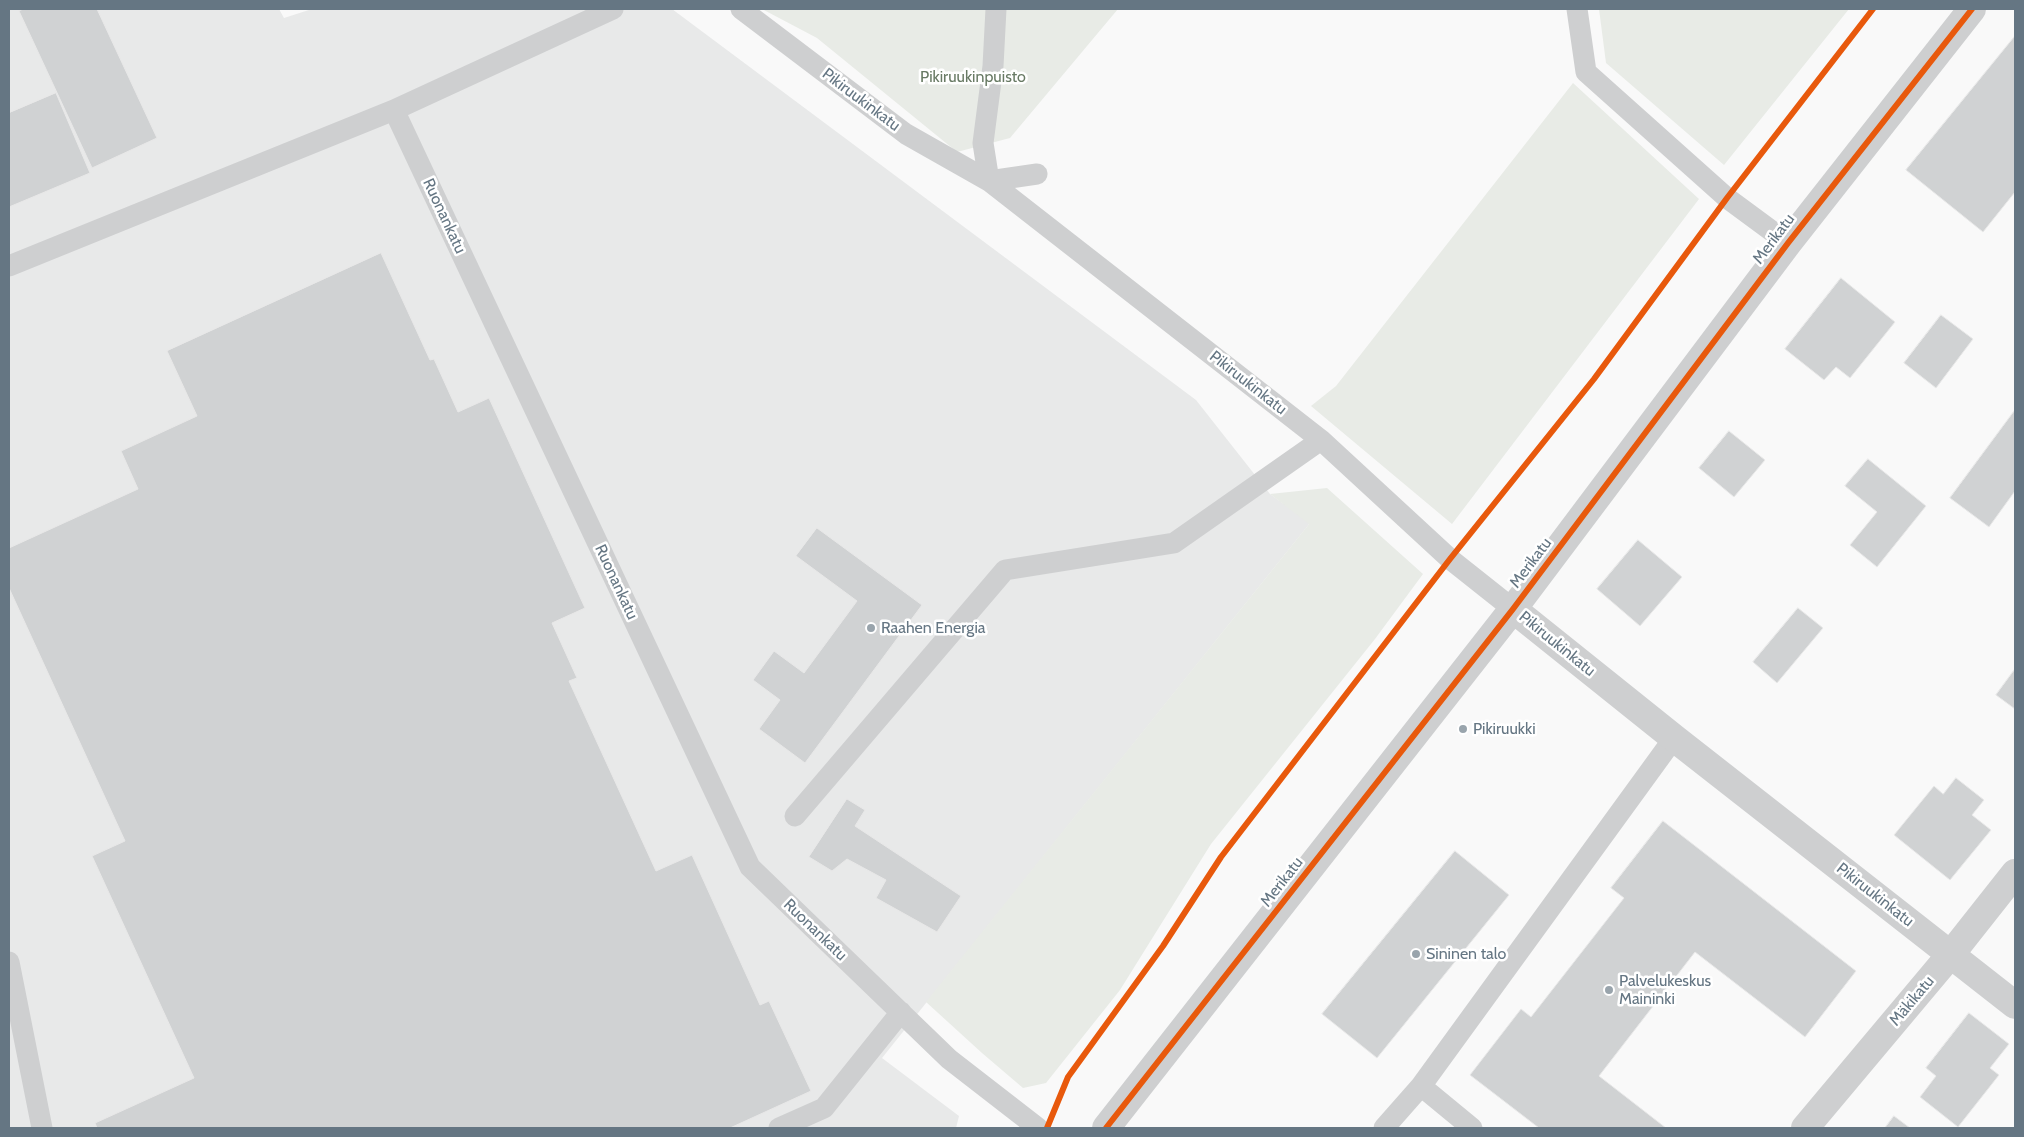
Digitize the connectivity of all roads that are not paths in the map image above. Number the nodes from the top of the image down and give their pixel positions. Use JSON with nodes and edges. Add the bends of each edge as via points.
{"nodes":[{"id":1,"x":613,"y":9,"type":"edge"},
{"id":2,"x":741,"y":9,"type":"edge"},
{"id":3,"x":996,"y":9,"type":"edge"},
{"id":4,"x":1577,"y":9,"type":"edge"},
{"id":5,"x":1972,"y":9,"type":"edge"},
{"id":6,"x":394,"y":110,"type":"junction"},
{"id":7,"x":1037,"y":174,"type":"dead end"},
{"id":8,"x":989,"y":181,"type":"junction"},
{"id":9,"x":1788,"y":243,"type":"junction"},
{"id":10,"x":9,"y":266,"type":"edge"},
{"id":11,"x":1321,"y":440,"type":"junction"},
{"id":12,"x":1513,"y":609,"type":"junction"},
{"id":13,"x":1674,"y":738,"type":"junction"},
{"id":14,"x":795,"y":816,"type":"dead end"},
{"id":15,"x":2015,"y":872,"type":"edge"},
{"id":16,"x":1951,"y":954,"type":"junction"},
{"id":17,"x":9,"y":962,"type":"edge"},
{"id":18,"x":2015,"y":1005,"type":"edge"},
{"id":19,"x":901,"y":1012,"type":"junction"},
{"id":20,"x":1421,"y":1086,"type":"junction"},
{"id":21,"x":42,"y":1128,"type":"edge"},
{"id":22,"x":779,"y":1128,"type":"edge"},
{"id":23,"x":1038,"y":1128,"type":"edge"},
{"id":24,"x":1106,"y":1128,"type":"edge"},
{"id":25,"x":1384,"y":1128,"type":"edge"},
{"id":26,"x":1472,"y":1128,"type":"edge"},
{"id":27,"x":1805,"y":1128,"type":"edge"}],
"edges":[{"from":1,"to":6,"type":"lane"},
{"from":2,"to":8,"type":"lane","name":"Pikiruukinkatu","via":[[906,134]]},
{"from":3,"to":8,"type":"lane","via":[[993,66],[982,143]]},
{"from":4,"to":9,"type":"lane","via":[[1586,72],[1727,198]]},
{"from":5,"to":9,"type":"street","name":"Merikatu"},
{"from":6,"to":10,"type":"lane"},
{"from":6,"to":19,"type":"lane","name":"Ruonankatu","via":[[750,867]]},
{"from":7,"to":8,"type":"lane"},
{"from":8,"to":11,"type":"lane","name":"Pikiruukinkatu"},
{"from":9,"to":12,"type":"street","name":"Merikatu"},
{"from":11,"to":12,"type":"lane","name":"Pikiruukinkatu","via":[[1450,559]]},
{"from":11,"to":14,"type":"lane","via":[[1174,543],[1005,570]]},
{"from":12,"to":13,"type":"street","name":"Pikiruukinkatu"},
{"from":12,"to":24,"type":"street","name":"Merikatu"},
{"from":13,"to":16,"type":"street","name":"Pikiruukinkatu"},
{"from":13,"to":20,"type":"lane"},
{"from":15,"to":16,"type":"street","name":"Mäkikatu"},
{"from":16,"to":18,"type":"street","name":"Pikiruukinkatu"},
{"from":16,"to":27,"type":"street","name":"Mäkikatu"},
{"from":17,"to":21,"type":"lane"},
{"from":19,"to":22,"type":"lane","via":[[824,1108]]},
{"from":19,"to":23,"type":"lane","name":"Ruonankatu","via":[[949,1059]]},
{"from":20,"to":25,"type":"lane"},
{"from":20,"to":26,"type":"lane"}]}
